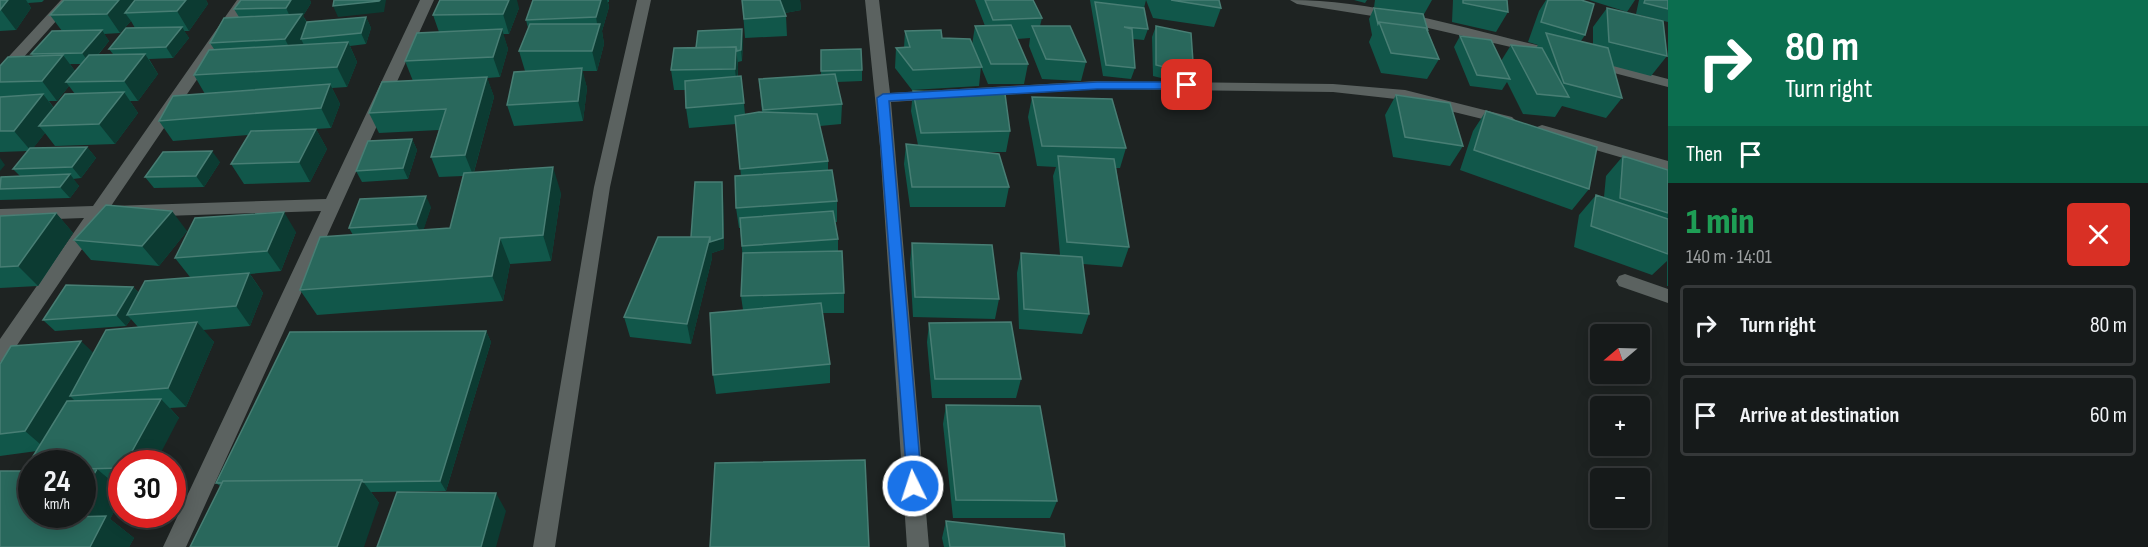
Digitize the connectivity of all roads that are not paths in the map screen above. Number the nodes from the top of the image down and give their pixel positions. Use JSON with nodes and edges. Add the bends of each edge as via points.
{"nodes":[{"id":1,"x":68,"y":0,"type":"edge"},
{"id":2,"x":244,"y":0,"type":"edge"},
{"id":3,"x":427,"y":0,"type":"edge"},
{"id":4,"x":644,"y":0,"type":"edge"},
{"id":5,"x":872,"y":0,"type":"edge"},
{"id":6,"x":1297,"y":0,"type":"edge"},
{"id":7,"x":1561,"y":55,"type":"edge"},
{"id":8,"x":1582,"y":61,"type":"edge"},
{"id":9,"x":0,"y":75,"type":"edge"},
{"id":10,"x":1668,"y":82,"type":"edge"},
{"id":11,"x":883,"y":98,"type":"junction"},
{"id":12,"x":1668,"y":166,"type":"edge"},
{"id":13,"x":333,"y":205,"type":"junction"},
{"id":14,"x":100,"y":211,"type":"junction"},
{"id":15,"x":0,"y":216,"type":"edge"},
{"id":16,"x":1625,"y":281,"type":"dead end"},
{"id":17,"x":1668,"y":296,"type":"edge"},
{"id":18,"x":0,"y":354,"type":"edge"},
{"id":19,"x":174,"y":547,"type":"edge"},
{"id":20,"x":544,"y":547,"type":"edge"},
{"id":21,"x":918,"y":547,"type":"edge"}],
"edges":[{"from":1,"to":9,"type":"street"},
{"from":2,"to":14,"type":"street"},
{"from":3,"to":13,"type":"street"},
{"from":4,"to":20,"type":"street","via":[[602,188]]},
{"from":5,"to":11,"type":"street"},
{"from":6,"to":7,"type":"street","via":[[1385,14]]},
{"from":8,"to":10,"type":"street"},
{"from":11,"to":12,"type":"street","via":[[1097,85],[1373,90],[1470,110]]},
{"from":11,"to":21,"type":"street"},
{"from":13,"to":14,"type":"street"},
{"from":13,"to":19,"type":"street"},
{"from":14,"to":15,"type":"street"},
{"from":14,"to":18,"type":"street"},
{"from":16,"to":17,"type":"street"}]}
